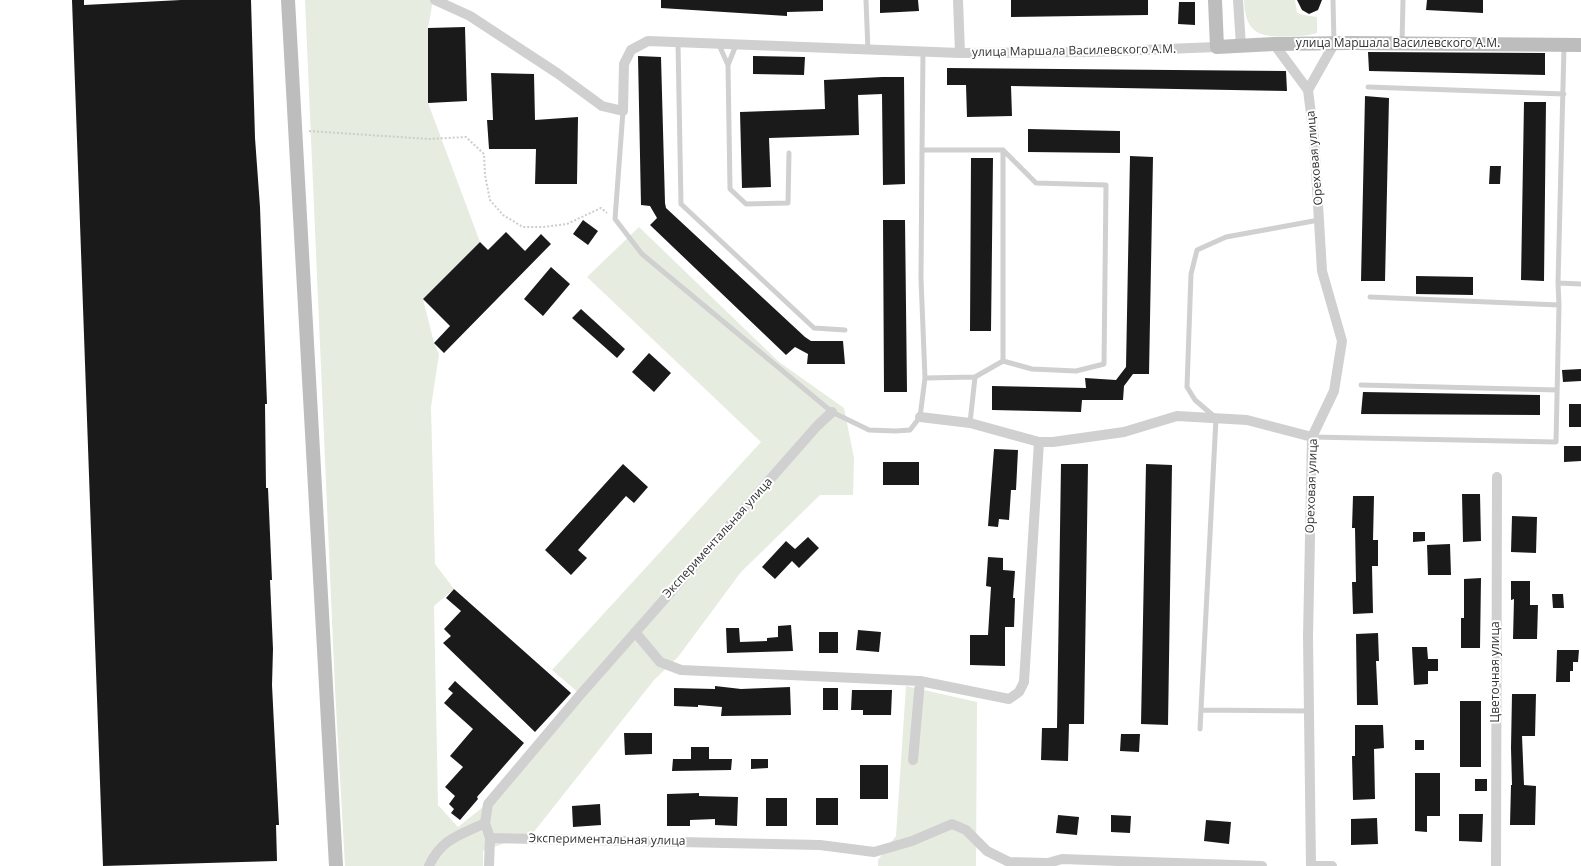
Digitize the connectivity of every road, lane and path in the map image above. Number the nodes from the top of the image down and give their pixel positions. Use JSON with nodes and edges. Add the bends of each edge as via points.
{"nodes":[{"id":1,"x":288,"y":0,"type":"edge"},
{"id":2,"x":435,"y":0,"type":"edge"},
{"id":3,"x":866,"y":0,"type":"edge"},
{"id":4,"x":958,"y":0,"type":"edge"},
{"id":5,"x":1215,"y":0,"type":"edge"},
{"id":6,"x":1238,"y":0,"type":"edge"},
{"id":7,"x":1333,"y":0,"type":"edge"},
{"id":8,"x":1403,"y":0,"type":"edge"},
{"id":9,"x":678,"y":43,"type":"junction"},
{"id":10,"x":1274,"y":44,"type":"junction"},
{"id":11,"x":1334,"y":44,"type":"junction"},
{"id":12,"x":1402,"y":44,"type":"junction"},
{"id":13,"x":719,"y":45,"type":"junction"},
{"id":14,"x":736,"y":45,"type":"junction"},
{"id":15,"x":1564,"y":45,"type":"junction"},
{"id":16,"x":1241,"y":46,"type":"junction"},
{"id":17,"x":1581,"y":46,"type":"edge"},
{"id":18,"x":1217,"y":47,"type":"junction"},
{"id":19,"x":868,"y":50,"type":"junction"},
{"id":20,"x":923,"y":53,"type":"junction"},
{"id":21,"x":960,"y":53,"type":"junction"},
{"id":22,"x":728,"y":65,"type":"junction"},
{"id":23,"x":1368,"y":87,"type":"dead end"},
{"id":24,"x":1308,"y":90,"type":"junction"},
{"id":25,"x":1564,"y":94,"type":"junction"},
{"id":26,"x":623,"y":111,"type":"junction"},
{"id":27,"x":296,"y":131,"type":"junction"},
{"id":28,"x":922,"y":150,"type":"junction"},
{"id":29,"x":1003,"y":150,"type":"junction"},
{"id":30,"x":789,"y":153,"type":"dead end"},
{"id":31,"x":615,"y":219,"type":"junction"},
{"id":32,"x":1319,"y":220,"type":"junction"},
{"id":33,"x":1558,"y":283,"type":"junction"},
{"id":34,"x":1581,"y":284,"type":"edge"},
{"id":35,"x":1370,"y":297,"type":"dead end"},
{"id":36,"x":1559,"y":305,"type":"junction"},
{"id":37,"x":845,"y":330,"type":"dead end"},
{"id":38,"x":1003,"y":361,"type":"junction"},
{"id":39,"x":975,"y":377,"type":"junction"},
{"id":40,"x":925,"y":378,"type":"junction"},
{"id":41,"x":1361,"y":385,"type":"dead end"},
{"id":42,"x":1557,"y":390,"type":"junction"},
{"id":43,"x":832,"y":412,"type":"junction"},
{"id":44,"x":920,"y":417,"type":"junction"},
{"id":45,"x":1216,"y":418,"type":"junction"},
{"id":46,"x":970,"y":424,"type":"junction"},
{"id":47,"x":1312,"y":437,"type":"junction"},
{"id":48,"x":1039,"y":442,"type":"junction"},
{"id":49,"x":1496,"y":477,"type":"dead end"},
{"id":50,"x":635,"y":632,"type":"junction"},
{"id":51,"x":920,"y":681,"type":"junction"},
{"id":52,"x":1200,"y":710,"type":"junction"},
{"id":53,"x":1309,"y":711,"type":"junction"},
{"id":54,"x":1200,"y":729,"type":"dead end"},
{"id":55,"x":913,"y":760,"type":"dead end"},
{"id":56,"x":485,"y":823,"type":"junction"},
{"id":57,"x":490,"y":838,"type":"junction"},
{"id":58,"x":1062,"y":862,"type":"edge"},
{"id":59,"x":336,"y":866,"type":"edge"},
{"id":60,"x":429,"y":866,"type":"edge"},
{"id":61,"x":489,"y":866,"type":"edge"},
{"id":62,"x":1262,"y":866,"type":"edge"},
{"id":63,"x":1311,"y":866,"type":"edge"},
{"id":64,"x":1332,"y":866,"type":"edge"},
{"id":65,"x":1496,"y":866,"type":"edge"}],
"edges":[{"from":1,"to":27,"type":"main road"},
{"from":2,"to":26,"type":"street","via":[[470,16],[602,106]]},
{"from":3,"to":19,"type":"lane"},
{"from":4,"to":21,"type":"street"},
{"from":5,"to":18,"type":"main road"},
{"from":6,"to":16,"type":"street"},
{"from":7,"to":11,"type":"lane"},
{"from":8,"to":12,"type":"lane"},
{"from":9,"to":13,"type":"street","name":"улица Маршала Василевского А.М."},
{"from":9,"to":26,"type":"street","name":"улица Маршала Василевского А.М.","via":[[648,41],[631,50],[624,64]]},
{"from":9,"to":37,"type":"lane","via":[[681,204],[814,328]]},
{"from":10,"to":11,"type":"main road","name":"улица Маршала Василевского А.М."},
{"from":10,"to":16,"type":"main road","name":"улица Маршала Василевского А.М."},
{"from":10,"to":24,"type":"street","name":"Ореховая улица"},
{"from":11,"to":12,"type":"main road","name":"улица Маршала Василевского А.М."},
{"from":11,"to":24,"type":"street"},
{"from":12,"to":15,"type":"main road","name":"улица Маршала Василевского А.М."},
{"from":13,"to":14,"type":"street","name":"улица Маршала Василевского А.М."},
{"from":13,"to":22,"type":"lane"},
{"from":14,"to":19,"type":"street","name":"улица Маршала Василевского А.М."},
{"from":14,"to":22,"type":"lane"},
{"from":15,"to":17,"type":"main road","name":"улица Маршала Василевского А.М."},
{"from":15,"to":25,"type":"lane"},
{"from":16,"to":18,"type":"main road","name":"улица Маршала Василевского А.М."},
{"from":18,"to":21,"type":"street","name":"улица Маршала Василевского А.М.","via":[[1091,52]]},
{"from":19,"to":20,"type":"street","name":"улица Маршала Василевского А.М."},
{"from":20,"to":21,"type":"street","name":"улица Маршала Василевского А.М."},
{"from":20,"to":28,"type":"lane"},
{"from":22,"to":30,"type":"lane","via":[[730,189],[746,204],[788,203]]},
{"from":23,"to":25,"type":"lane"},
{"from":24,"to":32,"type":"street","name":"Ореховая улица"},
{"from":25,"to":33,"type":"lane"},
{"from":26,"to":31,"type":"lane"},
{"from":27,"to":31,"type":"path","via":[[429,139],[466,137],[484,154],[490,200],[503,215],[523,227],[567,224],[601,208]]},
{"from":27,"to":59,"type":"main road"},
{"from":28,"to":29,"type":"lane"},
{"from":28,"to":40,"type":"lane","via":[[921,279]]},
{"from":29,"to":38,"type":"lane"},
{"from":29,"to":38,"type":"lane","via":[[1036,183],[1106,185],[1104,364],[1076,371],[1039,370]]},
{"from":31,"to":43,"type":"lane","via":[[642,254]]},
{"from":32,"to":45,"type":"lane","via":[[1226,237],[1197,250],[1192,274],[1187,387],[1195,400]]},
{"from":32,"to":47,"type":"street","name":"Ореховая улица","via":[[1322,271],[1342,341],[1334,391]]},
{"from":33,"to":34,"type":"lane"},
{"from":33,"to":36,"type":"lane"},
{"from":35,"to":36,"type":"lane"},
{"from":36,"to":42,"type":"lane"},
{"from":38,"to":39,"type":"lane"},
{"from":39,"to":40,"type":"lane"},
{"from":39,"to":46,"type":"lane"},
{"from":40,"to":44,"type":"lane"},
{"from":41,"to":42,"type":"lane"},
{"from":42,"to":47,"type":"lane","via":[[1556,442]]},
{"from":43,"to":44,"type":"lane","via":[[869,430],[910,430]]},
{"from":43,"to":50,"type":"street","name":"Экспериментальная улица"},
{"from":44,"to":46,"type":"street"},
{"from":45,"to":47,"type":"street","via":[[1248,420]]},
{"from":45,"to":48,"type":"street","via":[[1177,416],[1124,432]]},
{"from":45,"to":52,"type":"lane"},
{"from":46,"to":48,"type":"street"},
{"from":47,"to":53,"type":"street","name":"Ореховая улица"},
{"from":48,"to":51,"type":"street","via":[[1024,682],[1019,692],[1009,699]]},
{"from":49,"to":65,"type":"street","name":"Цветочная улица"},
{"from":50,"to":51,"type":"street","via":[[660,662],[681,670]]},
{"from":50,"to":56,"type":"street","name":"Экспериментальная улица","via":[[488,804]]},
{"from":51,"to":55,"type":"street"},
{"from":52,"to":53,"type":"lane"},
{"from":52,"to":54,"type":"lane"},
{"from":53,"to":63,"type":"street","name":"Ореховая улица"},
{"from":56,"to":57,"type":"street","name":"Экспериментальная улица"},
{"from":56,"to":60,"type":"street","via":[[449,839],[434,854]]},
{"from":57,"to":58,"type":"street","name":"Экспериментальная улица","via":[[820,845],[874,852],[912,841],[952,824],[966,830],[987,852],[1009,862]]},
{"from":57,"to":61,"type":"street"},
{"from":58,"to":62,"type":"street","name":"Экспериментальная улица"},
{"from":63,"to":64,"type":"street"}]}
